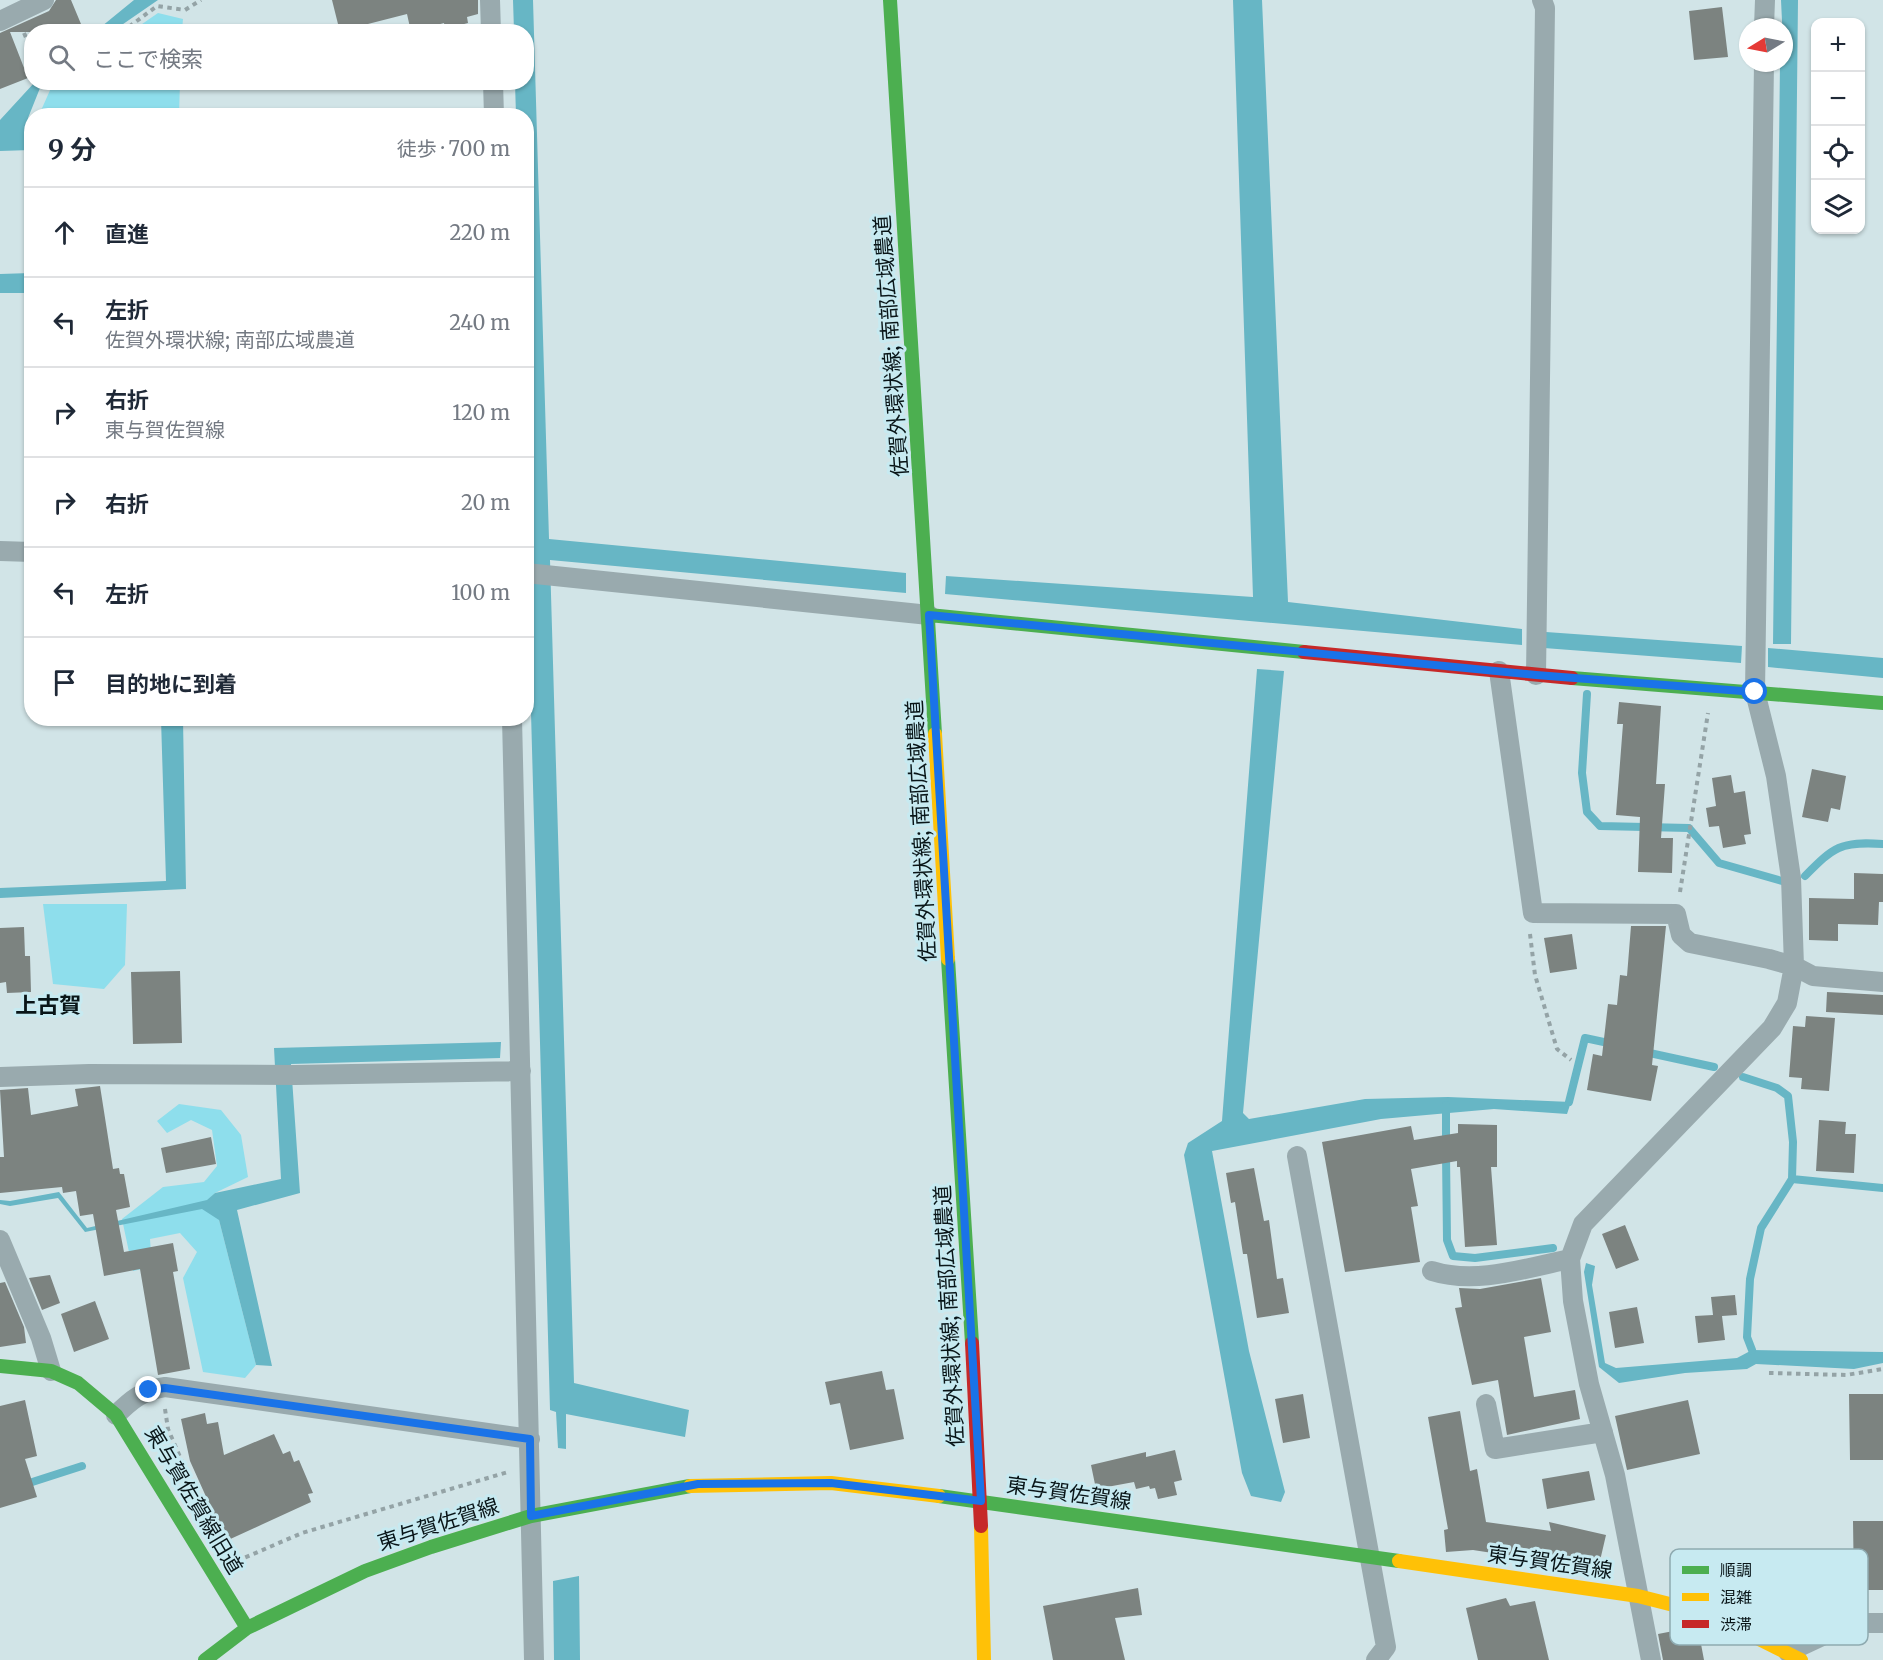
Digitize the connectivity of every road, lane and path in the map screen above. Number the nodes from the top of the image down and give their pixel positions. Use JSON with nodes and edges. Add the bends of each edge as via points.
{"nodes":[{"id":1,"x":44,"y":0,"type":"edge"},
{"id":2,"x":201,"y":0,"type":"edge"},
{"id":3,"x":490,"y":0,"type":"edge"},
{"id":4,"x":890,"y":0,"type":"edge"},
{"id":5,"x":1542,"y":0,"type":"edge"},
{"id":6,"x":1765,"y":0,"type":"edge"},
{"id":7,"x":1764,"y":18,"type":"edge"},
{"id":8,"x":0,"y":21,"type":"edge"},
{"id":9,"x":133,"y":24,"type":"edge"},
{"id":10,"x":491,"y":24,"type":"edge"},
{"id":11,"x":1764,"y":72,"type":"edge"},
{"id":12,"x":493,"y":90,"type":"edge"},
{"id":13,"x":494,"y":108,"type":"edge"},
{"id":14,"x":0,"y":551,"type":"edge"},
{"id":15,"x":24,"y":552,"type":"edge"},
{"id":16,"x":534,"y":574,"type":"edge"},
{"id":17,"x":929,"y":615,"type":"junction"},
{"id":18,"x":1499,"y":671,"type":"junction"},
{"id":19,"x":1536,"y":675,"type":"junction"},
{"id":20,"x":1711,"y":688,"type":"junction"},
{"id":21,"x":1755,"y":692,"type":"junction"},
{"id":22,"x":1883,"y":703,"type":"edge"},
{"id":23,"x":512,"y":726,"type":"edge"},
{"id":24,"x":1533,"y":913,"type":"junction"},
{"id":25,"x":1676,"y":914,"type":"junction"},
{"id":26,"x":1794,"y":966,"type":"junction"},
{"id":27,"x":1883,"y":982,"type":"edge"},
{"id":28,"x":1571,"y":1060,"type":"dead end"},
{"id":29,"x":521,"y":1071,"type":"junction"},
{"id":30,"x":0,"y":1077,"type":"edge"},
{"id":31,"x":1297,"y":1156,"type":"dead end"},
{"id":32,"x":0,"y":1240,"type":"edge"},
{"id":33,"x":1570,"y":1259,"type":"junction"},
{"id":34,"x":1432,"y":1271,"type":"dead end"},
{"id":35,"x":0,"y":1366,"type":"edge"},
{"id":36,"x":1883,"y":1369,"type":"edge"},
{"id":37,"x":51,"y":1371,"type":"junction"},
{"id":38,"x":1768,"y":1373,"type":"dead end"},
{"id":39,"x":165,"y":1388,"type":"junction"},
{"id":40,"x":1486,"y":1404,"type":"dead end"},
{"id":41,"x":116,"y":1415,"type":"junction"},
{"id":42,"x":1603,"y":1432,"type":"junction"},
{"id":43,"x":530,"y":1439,"type":"junction"},
{"id":44,"x":190,"y":1481,"type":"dead end"},
{"id":45,"x":981,"y":1501,"type":"junction"},
{"id":46,"x":531,"y":1516,"type":"junction"},
{"id":47,"x":1369,"y":1557,"type":"junction"},
{"id":48,"x":235,"y":1562,"type":"dead end"},
{"id":49,"x":1638,"y":1596,"type":"junction"},
{"id":50,"x":1670,"y":1604,"type":"edge"},
{"id":51,"x":247,"y":1628,"type":"junction"},
{"id":52,"x":1772,"y":1645,"type":"edge"},
{"id":53,"x":1813,"y":1645,"type":"edge"},
{"id":54,"x":1795,"y":1656,"type":"edge"},
{"id":55,"x":205,"y":1660,"type":"edge"},
{"id":56,"x":534,"y":1660,"type":"edge"},
{"id":57,"x":984,"y":1660,"type":"edge"},
{"id":58,"x":1376,"y":1660,"type":"edge"},
{"id":59,"x":1651,"y":1660,"type":"edge"}],
"edges":[{"from":1,"to":8,"type":"street"},
{"from":2,"to":9,"type":"path","via":[[185,10],[157,6]]},
{"from":3,"to":10,"type":"street"},
{"from":4,"to":17,"type":"main road","name":"佐賀外環状線; 南部広域農道"},
{"from":5,"to":19,"type":"street","via":[[1545,8]]},
{"from":6,"to":7,"type":"street"},
{"from":11,"to":21,"type":"street"},
{"from":12,"to":13,"type":"street"},
{"from":14,"to":15,"type":"street"},
{"from":16,"to":17,"type":"street"},
{"from":17,"to":18,"type":"main road"},
{"from":17,"to":45,"type":"main road","name":"佐賀外環状線; 南部広域農道"},
{"from":18,"to":19,"type":"main road"},
{"from":18,"to":24,"type":"street"},
{"from":19,"to":20,"type":"main road"},
{"from":20,"to":21,"type":"main road"},
{"from":20,"to":25,"type":"path"},
{"from":21,"to":22,"type":"main road"},
{"from":21,"to":26,"type":"street","via":[[1776,776],[1791,878]]},
{"from":23,"to":29,"type":"street"},
{"from":24,"to":25,"type":"street"},
{"from":24,"to":28,"type":"path","via":[[1529,925],[1535,975],[1557,1049]]},
{"from":25,"to":26,"type":"street","via":[[1681,935],[1690,943]]},
{"from":26,"to":27,"type":"street","via":[[1813,976]]},
{"from":26,"to":33,"type":"street","via":[[1786,1003],[1772,1028],[1583,1224]]},
{"from":29,"to":30,"type":"street"},
{"from":29,"to":43,"type":"street"},
{"from":31,"to":47,"type":"street"},
{"from":32,"to":37,"type":"street"},
{"from":33,"to":34,"type":"street","via":[[1486,1276],[1447,1276]]},
{"from":33,"to":42,"type":"street","via":[[1577,1322]]},
{"from":35,"to":37,"type":"main road","name":"東与賀佐賀線旧道"},
{"from":36,"to":38,"type":"path","via":[[1845,1375]]},
{"from":37,"to":41,"type":"main road","name":"東与賀佐賀線旧道","via":[[78,1383]]},
{"from":39,"to":41,"type":"street","via":[[149,1390],[132,1399]]},
{"from":39,"to":43,"type":"street"},
{"from":39,"to":44,"type":"path","via":[[168,1429]]},
{"from":40,"to":42,"type":"street","via":[[1495,1449]]},
{"from":41,"to":51,"type":"main road","name":"東与賀佐賀線旧道"},
{"from":42,"to":49,"type":"street"},
{"from":43,"to":46,"type":"street"},
{"from":43,"to":48,"type":"path","via":[[507,1473],[302,1533]]},
{"from":45,"to":46,"type":"main road","name":"東与賀佐賀線","via":[[831,1483],[698,1484]]},
{"from":45,"to":47,"type":"main road","name":"東与賀佐賀線"},
{"from":45,"to":57,"type":"main road","name":"佐賀外環状線; 南部広域農道"},
{"from":46,"to":51,"type":"main road","name":"東与賀佐賀線","via":[[365,1571]]},
{"from":46,"to":56,"type":"street"},
{"from":47,"to":49,"type":"main road","name":"東与賀佐賀線"},
{"from":47,"to":58,"type":"street","via":[[1386,1647]]},
{"from":49,"to":50,"type":"main road","name":"東与賀佐賀線"},
{"from":49,"to":59,"type":"street"},
{"from":51,"to":55,"type":"main road","name":"東与賀佐賀線"},
{"from":52,"to":54,"type":"main road","name":"東与賀佐賀線"},
{"from":53,"to":54,"type":"street"}]}
